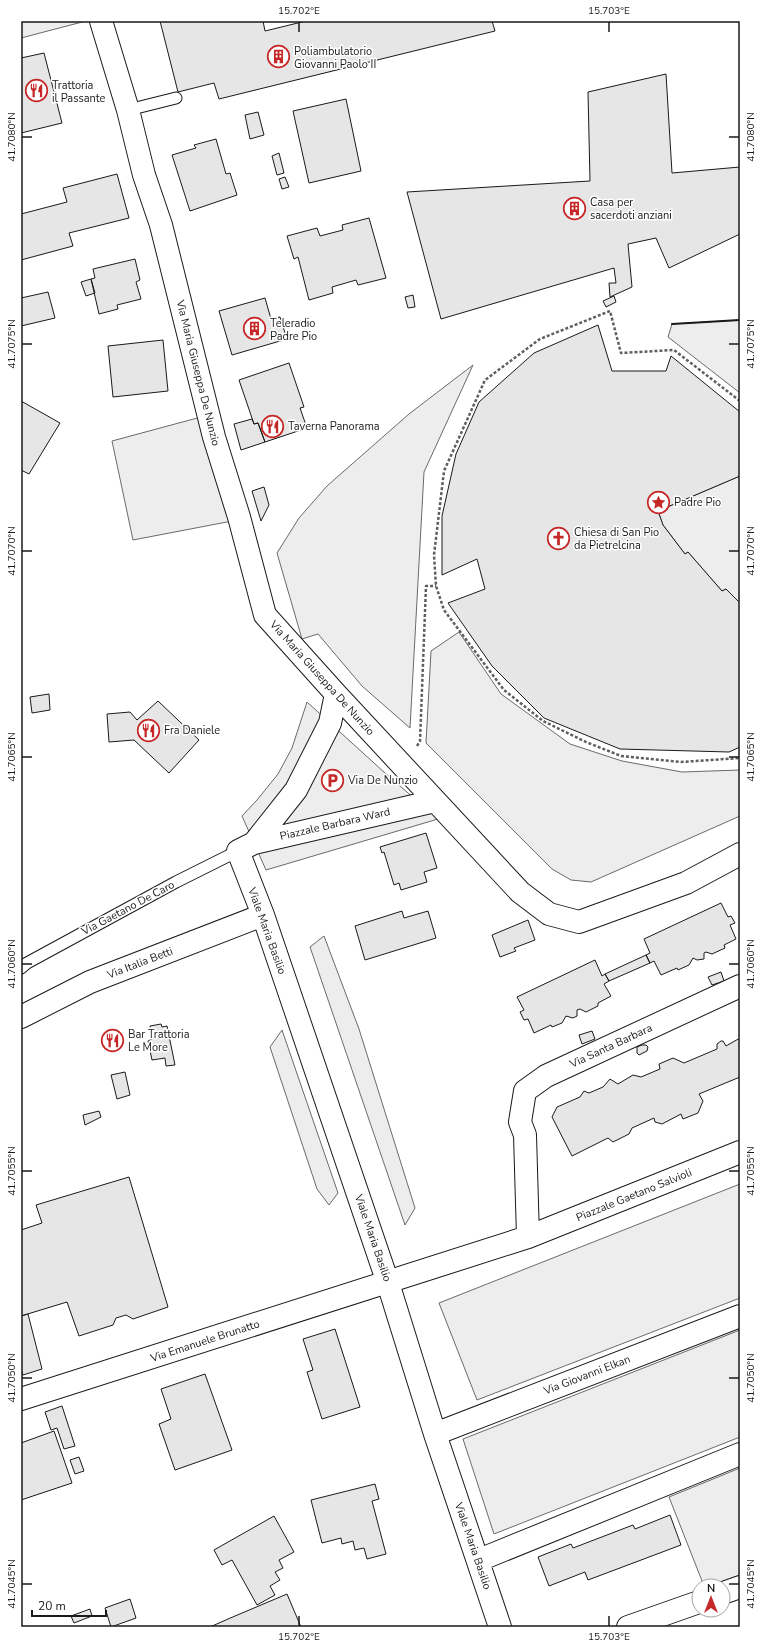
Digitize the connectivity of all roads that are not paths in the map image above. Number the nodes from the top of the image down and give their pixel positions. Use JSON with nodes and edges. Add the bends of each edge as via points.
{"nodes":[{"id":1,"x":101,"y":21,"type":"edge"},
{"id":2,"x":176,"y":98,"type":"dead end"},
{"id":3,"x":128,"y":110,"type":"junction"},
{"id":4,"x":336,"y":694,"type":"junction"},
{"id":5,"x":435,"y":801,"type":"junction"},
{"id":6,"x":246,"y":847,"type":"junction"},
{"id":7,"x":740,"y":854,"type":"edge"},
{"id":8,"x":262,"y":915,"type":"junction"},
{"id":9,"x":21,"y":968,"type":"edge"},
{"id":10,"x":740,"y":986,"type":"edge"},
{"id":11,"x":21,"y":1017,"type":"edge"},
{"id":12,"x":740,"y":1152,"type":"edge"},
{"id":13,"x":528,"y":1237,"type":"junction"},
{"id":14,"x":388,"y":1283,"type":"junction"},
{"id":15,"x":740,"y":1316,"type":"edge"},
{"id":16,"x":21,"y":1399,"type":"edge"},
{"id":17,"x":434,"y":1434,"type":"junction"},
{"id":18,"x":740,"y":1454,"type":"edge"},
{"id":19,"x":478,"y":1560,"type":"junction"},
{"id":20,"x":691,"y":1605,"type":"edge"},
{"id":21,"x":500,"y":1627,"type":"edge"},
{"id":22,"x":628,"y":1627,"type":"edge"}],
"edges":[{"from":1,"to":3,"type":"street","name":"Via Maria Giuseppa De Nunzio"},
{"from":2,"to":3,"type":"lane"},
{"from":3,"to":4,"type":"street","name":"Via Maria Giuseppa De Nunzio","via":[[144,175],[161,225],[214,437],[265,615]]},
{"from":4,"to":5,"type":"street","name":"Via Maria Giuseppa De Nunzio"},
{"from":4,"to":6,"type":"street","via":[[330,723],[296,790]]},
{"from":5,"to":6,"type":"street","name":"Piazzale Barbara Ward"},
{"from":5,"to":7,"type":"street","name":"Via Maria Giuseppa De Nunzio","via":[[520,892],[549,914],[579,922],[686,883]]},
{"from":6,"to":8,"type":"street","name":"Viale Maria Basilio"},
{"from":6,"to":9,"type":"lane","name":"Via Gaetano De Caro","via":[[176,882]]},
{"from":8,"to":11,"type":"street","name":"Via Italia Betti","via":[[90,982]]},
{"from":8,"to":14,"type":"street","name":"Viale Maria Basilio"},
{"from":10,"to":13,"type":"street","name":"Via Santa Barbara","via":[[546,1076],[525,1091],[520,1122],[525,1135]]},
{"from":12,"to":13,"type":"street","name":"Piazzale Gaetano Salvioli"},
{"from":13,"to":14,"type":"street","name":"Piazzale Gaetano Salvioli"},
{"from":14,"to":16,"type":"street","name":"Via Emanuele Brunatto"},
{"from":14,"to":17,"type":"street","name":"Viale Maria Basilio"},
{"from":15,"to":17,"type":"street","name":"Via Giovanni Elkan"},
{"from":17,"to":19,"type":"street","name":"Viale Maria Basilio"},
{"from":18,"to":19,"type":"street"},
{"from":19,"to":21,"type":"street","name":"Viale Maria Basilio"},
{"from":20,"to":22,"type":"street"}]}
